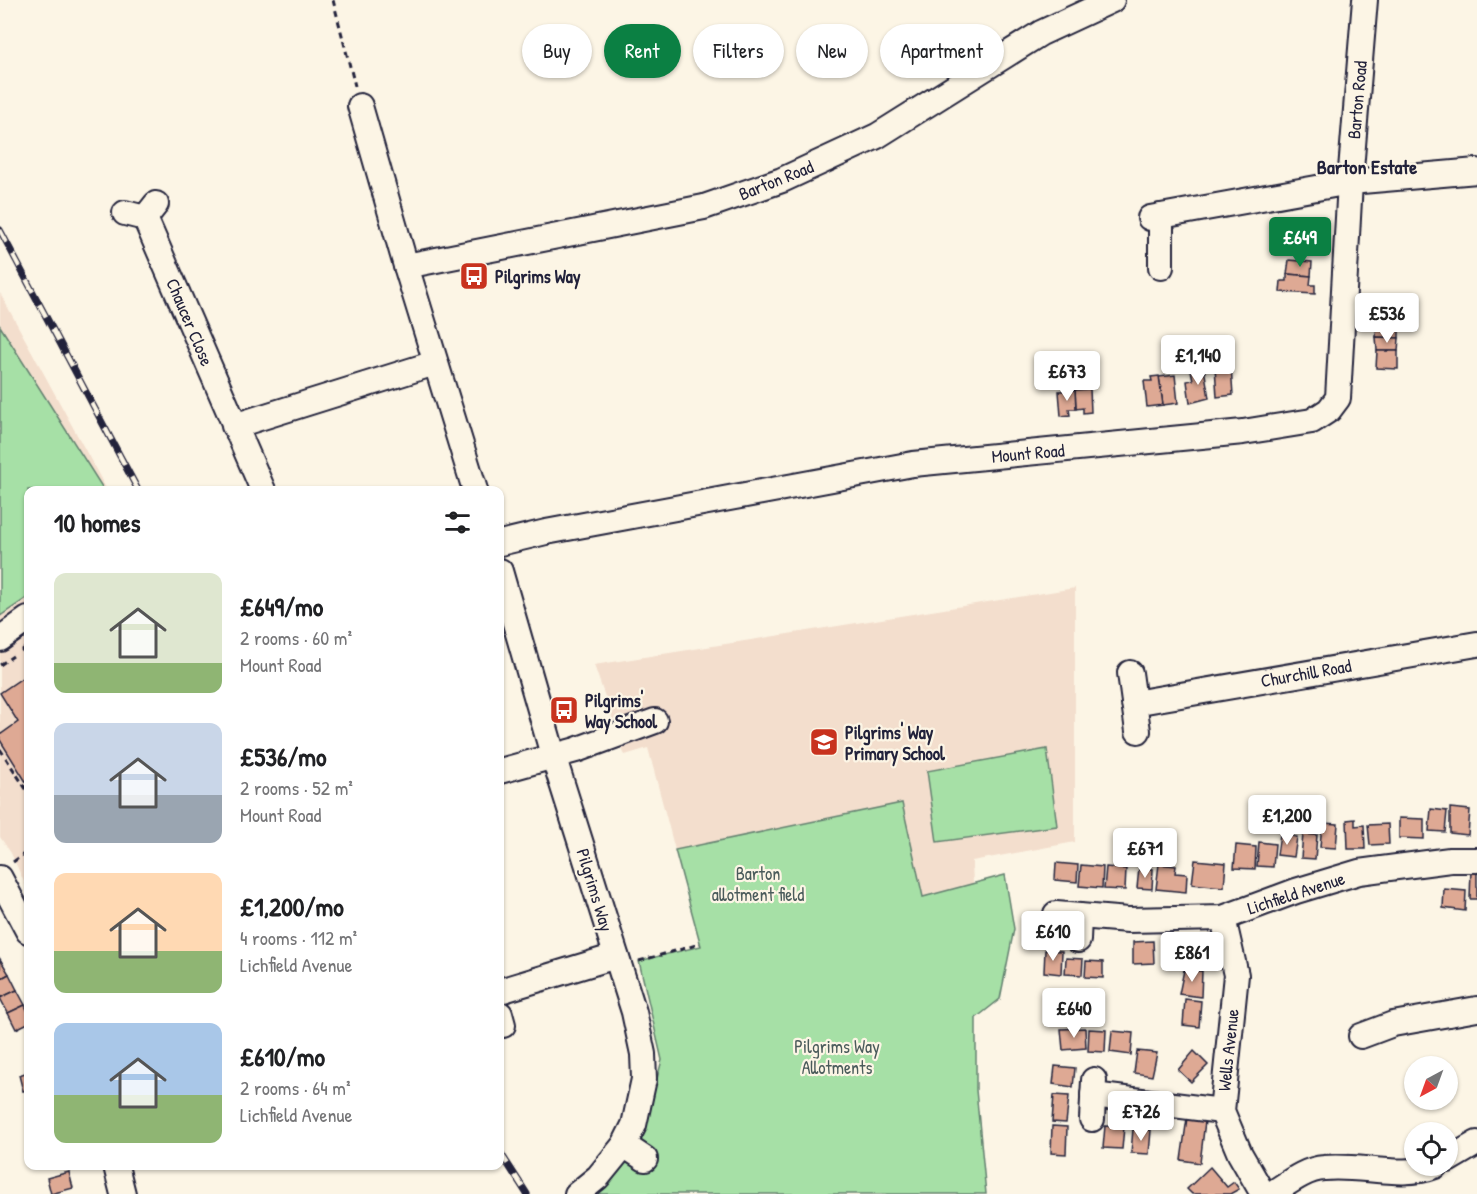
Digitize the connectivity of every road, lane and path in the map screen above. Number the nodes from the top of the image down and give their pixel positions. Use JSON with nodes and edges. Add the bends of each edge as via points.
{"nodes":[{"id":1,"x":333,"y":0,"type":"edge"},
{"id":2,"x":1112,"y":0,"type":"edge"},
{"id":3,"x":1365,"y":0,"type":"edge"},
{"id":4,"x":360,"y":106,"type":"joint"},
{"id":5,"x":1477,"y":171,"type":"edge"},
{"id":6,"x":1350,"y":182,"type":"junction"},
{"id":7,"x":142,"y":212,"type":"dead end"},
{"id":8,"x":406,"y":266,"type":"junction"},
{"id":9,"x":1161,"y":267,"type":"dead end"},
{"id":10,"x":435,"y":363,"type":"junction"},
{"id":11,"x":234,"y":426,"type":"junction"},
{"id":12,"x":261,"y":486,"type":"edge"},
{"id":13,"x":474,"y":486,"type":"edge"},
{"id":14,"x":504,"y":542,"type":"edge"},
{"id":15,"x":504,"y":585,"type":"edge"},
{"id":16,"x":24,"y":627,"type":"edge"},
{"id":17,"x":0,"y":639,"type":"edge"},
{"id":18,"x":1477,"y":644,"type":"edge"},
{"id":19,"x":1130,"y":673,"type":"dead end"},
{"id":20,"x":1134,"y":703,"type":"junction"},
{"id":21,"x":655,"y":721,"type":"dead end"},
{"id":22,"x":1138,"y":732,"type":"dead end"},
{"id":23,"x":0,"y":749,"type":"edge"},
{"id":24,"x":553,"y":755,"type":"junction"},
{"id":25,"x":504,"y":770,"type":"edge"},
{"id":26,"x":24,"y":786,"type":"edge"},
{"id":27,"x":24,"y":854,"type":"edge"},
{"id":28,"x":1477,"y":860,"type":"edge"},
{"id":29,"x":4,"y":871,"type":"edge"},
{"id":30,"x":1223,"y":918,"type":"junction"},
{"id":31,"x":24,"y":921,"type":"edge"},
{"id":32,"x":1078,"y":940,"type":"dead end"},
{"id":33,"x":700,"y":944,"type":"dead end"},
{"id":34,"x":618,"y":961,"type":"junction"},
{"id":35,"x":504,"y":990,"type":"edge"},
{"id":36,"x":1477,"y":1009,"type":"edge"},
{"id":37,"x":1361,"y":1036,"type":"dead end"},
{"id":38,"x":1222,"y":1111,"type":"junction"},
{"id":39,"x":1092,"y":1119,"type":"dead end"},
{"id":40,"x":1477,"y":1143,"type":"edge"},
{"id":41,"x":624,"y":1145,"type":"junction"},
{"id":42,"x":1458,"y":1154,"type":"edge"},
{"id":43,"x":645,"y":1159,"type":"dead end"},
{"id":44,"x":117,"y":1170,"type":"edge"},
{"id":45,"x":1404,"y":1171,"type":"edge"},
{"id":46,"x":123,"y":1194,"type":"edge"},
{"id":47,"x":577,"y":1194,"type":"edge"},
{"id":48,"x":1263,"y":1194,"type":"edge"},
{"id":49,"x":1271,"y":1194,"type":"edge"}],
"edges":[{"from":1,"to":4,"type":"path"},
{"from":2,"to":8,"type":"street","name":"Barton Road","via":[[1041,33],[877,136],[782,180],[704,207]]},
{"from":3,"to":6,"type":"street","name":"Barton Road"},
{"from":4,"to":8,"type":"street"},
{"from":5,"to":6,"type":"street"},
{"from":6,"to":9,"type":"street","via":[[1155,217]]},
{"from":6,"to":14,"type":"street","name":"Mount Road","via":[[1338,398],[1329,410],[1312,421],[1243,432],[913,464]]},
{"from":7,"to":11,"type":"street","name":"Chaucer Close"},
{"from":8,"to":10,"type":"street"},
{"from":10,"to":11,"type":"street"},
{"from":10,"to":13,"type":"street"},
{"from":11,"to":12,"type":"street","name":"Chaucer Close"},
{"from":15,"to":24,"type":"street","name":"Pilgrims Way"},
{"from":16,"to":17,"type":"street"},
{"from":18,"to":20,"type":"street","name":"Churchill Road"},
{"from":19,"to":20,"type":"street"},
{"from":20,"to":22,"type":"street"},
{"from":21,"to":24,"type":"street"},
{"from":23,"to":26,"type":"path"},
{"from":24,"to":25,"type":"street"},
{"from":24,"to":34,"type":"street","name":"Pilgrims Way"},
{"from":27,"to":29,"type":"path"},
{"from":28,"to":30,"type":"street","name":"Lichfield Avenue","via":[[1359,872]]},
{"from":29,"to":31,"type":"street"},
{"from":30,"to":32,"type":"street","name":"Lichfield Avenue","via":[[1128,920],[1067,915]]},
{"from":30,"to":38,"type":"street","name":"Wells Avenue","via":[[1236,975]]},
{"from":33,"to":34,"type":"path"},
{"from":34,"to":35,"type":"street"},
{"from":34,"to":41,"type":"street","name":"Pilgrims Way","via":[[643,1054],[644,1079],[634,1125]]},
{"from":36,"to":37,"type":"street","via":[[1393,1024]]},
{"from":38,"to":39,"type":"street","name":"Wells Avenue","via":[[1094,1086]]},
{"from":38,"to":48,"type":"street","name":"Wells Avenue"},
{"from":40,"to":42,"type":"street"},
{"from":41,"to":43,"type":"street"},
{"from":41,"to":47,"type":"street","name":"Pilgrims Way","via":[[598,1177]]},
{"from":44,"to":46,"type":"street"},
{"from":45,"to":49,"type":"street","via":[[1322,1168]]}]}
